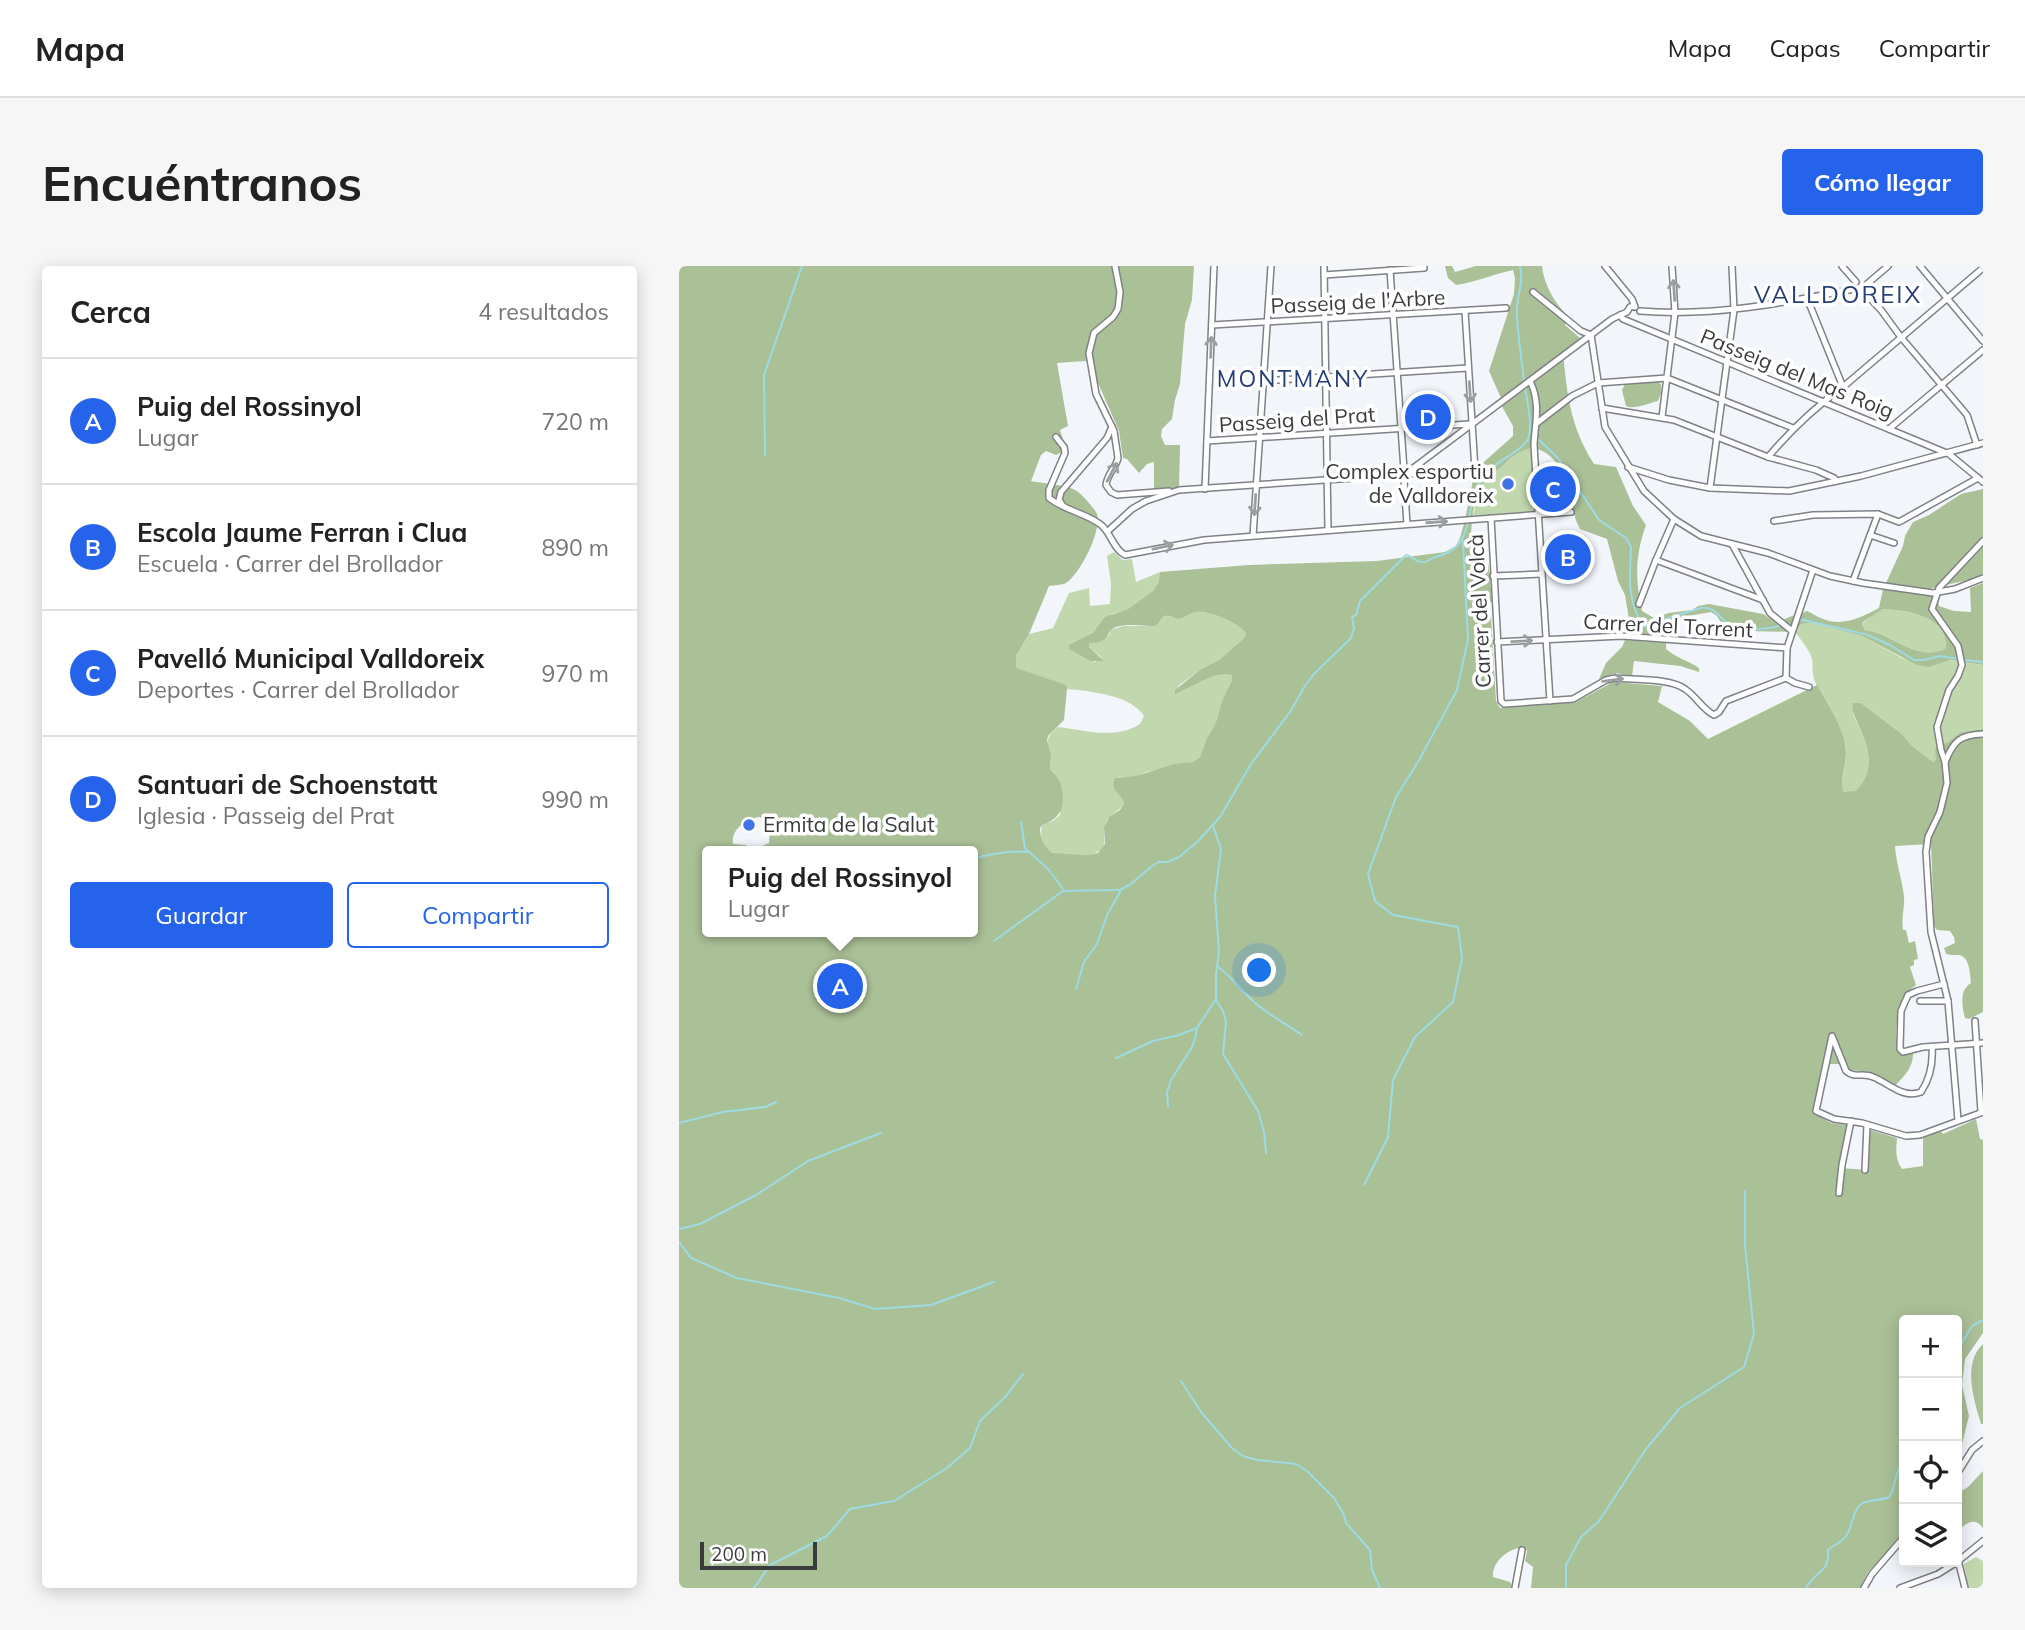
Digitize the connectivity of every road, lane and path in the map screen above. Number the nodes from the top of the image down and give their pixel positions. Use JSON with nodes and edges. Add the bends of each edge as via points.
{"nodes":[{"id":1,"x":1115,"y":266,"type":"edge"},
{"id":2,"x":1214,"y":266,"type":"edge"},
{"id":3,"x":1271,"y":266,"type":"edge"},
{"id":4,"x":1324,"y":266,"type":"edge"},
{"id":5,"x":1605,"y":266,"type":"edge"},
{"id":6,"x":1672,"y":266,"type":"edge"},
{"id":7,"x":1732,"y":266,"type":"edge"},
{"id":8,"x":1842,"y":266,"type":"edge"},
{"id":9,"x":1888,"y":266,"type":"edge"},
{"id":10,"x":1920,"y":266,"type":"edge"},
{"id":11,"x":1424,"y":268,"type":"dead end"},
{"id":12,"x":1983,"y":268,"type":"edge"},
{"id":13,"x":1390,"y":270,"type":"junction"},
{"id":14,"x":1324,"y":275,"type":"junction"},
{"id":15,"x":1867,"y":284,"type":"junction"},
{"id":16,"x":1855,"y":286,"type":"junction"},
{"id":17,"x":1533,"y":292,"type":"dead end"},
{"id":18,"x":1865,"y":293,"type":"junction"},
{"id":19,"x":1807,"y":298,"type":"junction"},
{"id":20,"x":1946,"y":298,"type":"junction"},
{"id":21,"x":1506,"y":308,"type":"dead end"},
{"id":22,"x":1734,"y":310,"type":"junction"},
{"id":23,"x":1465,"y":311,"type":"junction"},
{"id":24,"x":1636,"y":311,"type":"junction"},
{"id":25,"x":1675,"y":313,"type":"junction"},
{"id":26,"x":1620,"y":315,"type":"junction"},
{"id":27,"x":1393,"y":316,"type":"junction"},
{"id":28,"x":1325,"y":320,"type":"junction"},
{"id":29,"x":1267,"y":323,"type":"junction"},
{"id":30,"x":1634,"y":323,"type":"junction"},
{"id":31,"x":1212,"y":325,"type":"junction"},
{"id":32,"x":1591,"y":335,"type":"junction"},
{"id":33,"x":1900,"y":336,"type":"junction"},
{"id":34,"x":1671,"y":339,"type":"junction"},
{"id":35,"x":1983,"y":341,"type":"edge"},
{"id":36,"x":1983,"y":350,"type":"edge"},
{"id":37,"x":1726,"y":362,"type":"junction"},
{"id":38,"x":1468,"y":368,"type":"junction"},
{"id":39,"x":1397,"y":372,"type":"junction"},
{"id":40,"x":1326,"y":377,"type":"junction"},
{"id":41,"x":1667,"y":378,"type":"junction"},
{"id":42,"x":1263,"y":381,"type":"junction"},
{"id":43,"x":1527,"y":383,"type":"junction"},
{"id":44,"x":1598,"y":383,"type":"junction"},
{"id":45,"x":1941,"y":384,"type":"junction"},
{"id":46,"x":1843,"y":387,"type":"junction"},
{"id":47,"x":1722,"y":399,"type":"junction"},
{"id":48,"x":1822,"y":402,"type":"junction"},
{"id":49,"x":1602,"y":408,"type":"junction"},
{"id":50,"x":1662,"y":417,"type":"junction"},
{"id":51,"x":1537,"y":423,"type":"junction"},
{"id":52,"x":1472,"y":424,"type":"junction"},
{"id":53,"x":1112,"y":426,"type":"junction"},
{"id":54,"x":1793,"y":428,"type":"junction"},
{"id":55,"x":1402,"y":429,"type":"junction"},
{"id":56,"x":1889,"y":429,"type":"junction"},
{"id":57,"x":1327,"y":434,"type":"junction"},
{"id":58,"x":1717,"y":436,"type":"junction"},
{"id":59,"x":1056,"y":438,"type":"dead end"},
{"id":60,"x":1259,"y":439,"type":"junction"},
{"id":61,"x":1207,"y":441,"type":"junction"},
{"id":62,"x":1980,"y":444,"type":"edge"},
{"id":63,"x":1949,"y":454,"type":"junction"},
{"id":64,"x":1768,"y":457,"type":"junction"},
{"id":65,"x":1628,"y":467,"type":"junction"},
{"id":66,"x":1405,"y":474,"type":"junction"},
{"id":67,"x":1328,"y":480,"type":"junction"},
{"id":68,"x":1980,"y":480,"type":"edge"},
{"id":69,"x":1836,"y":481,"type":"junction"},
{"id":70,"x":1257,"y":485,"type":"junction"},
{"id":71,"x":1710,"y":488,"type":"junction"},
{"id":72,"x":1205,"y":489,"type":"junction"},
{"id":73,"x":1179,"y":490,"type":"junction"},
{"id":74,"x":1063,"y":506,"type":"junction"},
{"id":75,"x":1571,"y":512,"type":"dead end"},
{"id":76,"x":1538,"y":514,"type":"junction"},
{"id":77,"x":1878,"y":514,"type":"junction"},
{"id":78,"x":1491,"y":518,"type":"junction"},
{"id":79,"x":1674,"y":519,"type":"junction"},
{"id":80,"x":1774,"y":521,"type":"dead end"},
{"id":81,"x":1407,"y":524,"type":"junction"},
{"id":82,"x":1328,"y":530,"type":"junction"},
{"id":83,"x":1108,"y":531,"type":"junction"},
{"id":84,"x":1870,"y":535,"type":"junction"},
{"id":85,"x":1253,"y":536,"type":"junction"},
{"id":86,"x":1983,"y":541,"type":"edge"},
{"id":87,"x":1894,"y":543,"type":"dead end"},
{"id":88,"x":1733,"y":544,"type":"junction"},
{"id":89,"x":1656,"y":560,"type":"junction"},
{"id":90,"x":1813,"y":570,"type":"junction"},
{"id":91,"x":1542,"y":574,"type":"junction"},
{"id":92,"x":1493,"y":576,"type":"junction"},
{"id":93,"x":1983,"y":578,"type":"edge"},
{"id":94,"x":1853,"y":581,"type":"junction"},
{"id":95,"x":1937,"y":593,"type":"junction"},
{"id":96,"x":1763,"y":600,"type":"junction"},
{"id":97,"x":1639,"y":604,"type":"dead end"},
{"id":98,"x":1792,"y":631,"type":"junction"},
{"id":99,"x":1547,"y":639,"type":"junction"},
{"id":100,"x":1497,"y":642,"type":"junction"},
{"id":101,"x":1787,"y":648,"type":"junction"},
{"id":102,"x":1786,"y":678,"type":"junction"},
{"id":103,"x":1809,"y":687,"type":"dead end"},
{"id":104,"x":1550,"y":701,"type":"junction"},
{"id":105,"x":1983,"y":734,"type":"edge"},
{"id":106,"x":1945,"y":762,"type":"junction"},
{"id":107,"x":1944,"y":984,"type":"junction"},
{"id":108,"x":1920,"y":1001,"type":"dead end"},
{"id":109,"x":1948,"y":1001,"type":"junction"},
{"id":110,"x":1975,"y":1021,"type":"dead end"},
{"id":111,"x":1980,"y":1044,"type":"edge"},
{"id":112,"x":1952,"y":1046,"type":"junction"},
{"id":113,"x":1932,"y":1047,"type":"junction"},
{"id":114,"x":1982,"y":1112,"type":"edge"},
{"id":115,"x":1958,"y":1120,"type":"junction"},
{"id":116,"x":1851,"y":1121,"type":"junction"},
{"id":117,"x":1867,"y":1125,"type":"junction"},
{"id":118,"x":1865,"y":1170,"type":"dead end"},
{"id":119,"x":1839,"y":1193,"type":"dead end"},
{"id":120,"x":1983,"y":1441,"type":"edge"},
{"id":121,"x":1962,"y":1466,"type":"edge"},
{"id":122,"x":1983,"y":1541,"type":"edge"},
{"id":123,"x":1899,"y":1543,"type":"edge"},
{"id":124,"x":1522,"y":1550,"type":"dead end"},
{"id":125,"x":1962,"y":1557,"type":"edge"},
{"id":126,"x":1948,"y":1567,"type":"edge"},
{"id":127,"x":1959,"y":1567,"type":"edge"},
{"id":128,"x":1515,"y":1588,"type":"edge"},
{"id":129,"x":1864,"y":1588,"type":"edge"},
{"id":130,"x":1901,"y":1588,"type":"edge"},
{"id":131,"x":1965,"y":1588,"type":"edge"}],
"edges":[{"from":1,"to":53,"type":"street","via":[[1118,309],[1094,333],[1089,354],[1098,400]]},
{"from":2,"to":31,"type":"street"},
{"from":3,"to":29,"type":"street"},
{"from":4,"to":14,"type":"street"},
{"from":5,"to":24,"type":"street","via":[[1632,299]]},
{"from":25,"to":6,"type":"street","one_way":true},
{"from":7,"to":22,"type":"street"},
{"from":8,"to":16,"type":"street"},
{"from":9,"to":15,"type":"street"},
{"from":10,"to":20,"type":"street"},
{"from":11,"to":13,"type":"street"},
{"from":12,"to":20,"type":"street"},
{"from":13,"to":14,"type":"street"},
{"from":13,"to":27,"type":"street"},
{"from":14,"to":28,"type":"street"},
{"from":15,"to":16,"type":"street","via":[[1862,280]]},
{"from":15,"to":18,"type":"street"},
{"from":16,"to":18,"type":"street","via":[[1858,294]]},
{"from":16,"to":19,"type":"street"},
{"from":17,"to":32,"type":"street"},
{"from":18,"to":33,"type":"street"},
{"from":19,"to":22,"type":"street"},
{"from":19,"to":46,"type":"street"},
{"from":20,"to":33,"type":"street"},
{"from":20,"to":35,"type":"street"},
{"from":21,"to":23,"type":"street","name":"Passeig de l'Arbre"},
{"from":22,"to":25,"type":"street"},
{"from":22,"to":37,"type":"street"},
{"from":23,"to":27,"type":"street","name":"Passeig de l'Arbre"},
{"from":23,"to":38,"type":"street"},
{"from":24,"to":25,"type":"street"},
{"from":24,"to":26,"type":"street"},
{"from":24,"to":30,"type":"street"},
{"from":25,"to":34,"type":"street"},
{"from":26,"to":30,"type":"street","name":"Passeig del Mas Roig"},
{"from":26,"to":32,"type":"street"},
{"from":27,"to":28,"type":"street","name":"Passeig de l'Arbre"},
{"from":27,"to":39,"type":"street"},
{"from":28,"to":29,"type":"street","name":"Passeig de l'Arbre"},
{"from":28,"to":40,"type":"street"},
{"from":29,"to":31,"type":"street","name":"Passeig de l'Arbre"},
{"from":29,"to":42,"type":"street"},
{"from":30,"to":34,"type":"street","name":"Passeig del Mas Roig"},
{"from":61,"to":31,"type":"street","one_way":true},
{"from":32,"to":43,"type":"street"},
{"from":32,"to":44,"type":"street"},
{"from":33,"to":45,"type":"street"},
{"from":33,"to":46,"type":"street"},
{"from":34,"to":37,"type":"street","name":"Passeig del Mas Roig"},
{"from":34,"to":41,"type":"street"},
{"from":36,"to":45,"type":"street"},
{"from":37,"to":47,"type":"street"},
{"from":37,"to":48,"type":"street","name":"Passeig del Mas Roig"},
{"from":38,"to":39,"type":"street"},
{"from":38,"to":52,"type":"street","one_way":true},
{"from":39,"to":40,"type":"street"},
{"from":39,"to":55,"type":"street"},
{"from":40,"to":42,"type":"street"},
{"from":40,"to":57,"type":"street"},
{"from":41,"to":44,"type":"street"},
{"from":41,"to":47,"type":"street"},
{"from":41,"to":50,"type":"street"},
{"from":42,"to":60,"type":"street"},
{"from":43,"to":51,"type":"street","via":[[1536,401]]},
{"from":43,"to":52,"type":"street"},
{"from":44,"to":49,"type":"street"},
{"from":44,"to":51,"type":"street"},
{"from":45,"to":56,"type":"street"},
{"from":45,"to":62,"type":"street","via":[[1967,415]]},
{"from":46,"to":48,"type":"street"},
{"from":47,"to":54,"type":"street"},
{"from":47,"to":58,"type":"street"},
{"from":48,"to":54,"type":"street"},
{"from":48,"to":56,"type":"street","name":"Passeig del Mas Roig"},
{"from":49,"to":50,"type":"street"},
{"from":49,"to":65,"type":"street","via":[[1605,428]]},
{"from":50,"to":58,"type":"street"},
{"from":51,"to":76,"type":"street"},
{"from":52,"to":55,"type":"street","name":"Passeig del Prat"},
{"from":52,"to":66,"type":"street"},
{"from":52,"to":66,"type":"street","via":[[1475,470]]},
{"from":73,"to":53,"type":"street","one_way":true,"via":[[1111,492],[1107,480],[1118,458]]},
{"from":53,"to":74,"type":"street","via":[[1061,492]]},
{"from":54,"to":64,"type":"street"},
{"from":55,"to":57,"type":"street","name":"Passeig del Prat"},
{"from":55,"to":66,"type":"street"},
{"from":56,"to":63,"type":"street","name":"Passeig del Mas Roig"},
{"from":57,"to":60,"type":"street","name":"Passeig del Prat"},
{"from":57,"to":67,"type":"street"},
{"from":58,"to":64,"type":"street"},
{"from":58,"to":71,"type":"street"},
{"from":59,"to":74,"type":"street","via":[[1065,453],[1048,496]]},
{"from":60,"to":61,"type":"street","name":"Passeig del Prat"},
{"from":60,"to":70,"type":"street"},
{"from":61,"to":72,"type":"street"},
{"from":62,"to":63,"type":"street"},
{"from":63,"to":68,"type":"street","name":"Passeig del Mas Roig"},
{"from":63,"to":69,"type":"street"},
{"from":64,"to":69,"type":"street","via":[[1816,470]]},
{"from":65,"to":71,"type":"street"},
{"from":65,"to":79,"type":"street","via":[[1644,491]]},
{"from":66,"to":67,"type":"street"},
{"from":66,"to":81,"type":"street"},
{"from":67,"to":70,"type":"street"},
{"from":67,"to":82,"type":"street"},
{"from":68,"to":77,"type":"street","via":[[1899,522]]},
{"from":69,"to":71,"type":"street","via":[[1789,491]]},
{"from":70,"to":72,"type":"street"},
{"from":70,"to":85,"type":"street","one_way":true},
{"from":72,"to":73,"type":"street"},
{"from":73,"to":83,"type":"street","via":[[1132,509]]},
{"from":74,"to":83,"type":"street"},
{"from":75,"to":76,"type":"street"},
{"from":76,"to":78,"type":"street"},
{"from":76,"to":91,"type":"street"},
{"from":77,"to":80,"type":"street"},
{"from":77,"to":84,"type":"street"},
{"from":81,"to":78,"type":"street","one_way":true},
{"from":78,"to":92,"type":"street","name":"Carrer del Volcà"},
{"from":79,"to":88,"type":"street","via":[[1701,536]]},
{"from":79,"to":89,"type":"street"},
{"from":81,"to":82,"type":"street"},
{"from":82,"to":85,"type":"street"},
{"from":83,"to":85,"type":"street","one_way":true,"via":[[1125,555]]},
{"from":84,"to":87,"type":"street"},
{"from":84,"to":94,"type":"street"},
{"from":86,"to":95,"type":"street"},
{"from":88,"to":90,"type":"street"},
{"from":88,"to":96,"type":"street"},
{"from":89,"to":96,"type":"street"},
{"from":89,"to":97,"type":"street"},
{"from":90,"to":94,"type":"street"},
{"from":90,"to":98,"type":"street"},
{"from":91,"to":92,"type":"street"},
{"from":91,"to":99,"type":"street"},
{"from":92,"to":100,"type":"street","name":"Carrer del Volcà"},
{"from":93,"to":95,"type":"street"},
{"from":94,"to":95,"type":"street"},
{"from":95,"to":106,"type":"street","via":[[1932,608],[1958,646],[1962,664],[1937,727]]},
{"from":96,"to":98,"type":"street","via":[[1770,613]]},
{"from":98,"to":101,"type":"street"},
{"from":100,"to":99,"type":"street","name":"Carrer del Torrent","one_way":true},
{"from":99,"to":101,"type":"street","name":"Carrer del Torrent","via":[[1622,635]]},
{"from":99,"to":104,"type":"street"},
{"from":100,"to":104,"type":"street","name":"Carrer del Volcà","via":[[1501,701]]},
{"from":101,"to":102,"type":"street"},
{"from":102,"to":103,"type":"street"},
{"from":104,"to":102,"type":"street","one_way":true,"via":[[1573,699],[1615,678],[1680,686],[1714,715],[1726,701]]},
{"from":105,"to":106,"type":"street","via":[[1960,738]]},
{"from":106,"to":107,"type":"street","via":[[1947,783],[1926,852],[1931,932]]},
{"from":107,"to":109,"type":"street"},
{"from":107,"to":113,"type":"street","via":[[1908,995],[1901,1011],[1900,1049]]},
{"from":108,"to":109,"type":"street"},
{"from":109,"to":112,"type":"street"},
{"from":110,"to":111,"type":"street"},
{"from":111,"to":112,"type":"street"},
{"from":111,"to":114,"type":"street"},
{"from":112,"to":113,"type":"street"},
{"from":112,"to":115,"type":"street"},
{"from":113,"to":116,"type":"street","via":[[1926,1084],[1921,1092],[1911,1094],[1873,1076],[1850,1075],[1832,1036],[1816,1111]]},
{"from":114,"to":115,"type":"street"},
{"from":115,"to":117,"type":"street","via":[[1906,1136]]},
{"from":116,"to":117,"type":"street"},
{"from":116,"to":119,"type":"street"},
{"from":117,"to":118,"type":"street"},
{"from":120,"to":121,"type":"street"},
{"from":122,"to":125,"type":"street"},
{"from":123,"to":129,"type":"street"},
{"from":124,"to":128,"type":"street"},
{"from":126,"to":130,"type":"street"},
{"from":127,"to":131,"type":"street"}]}
